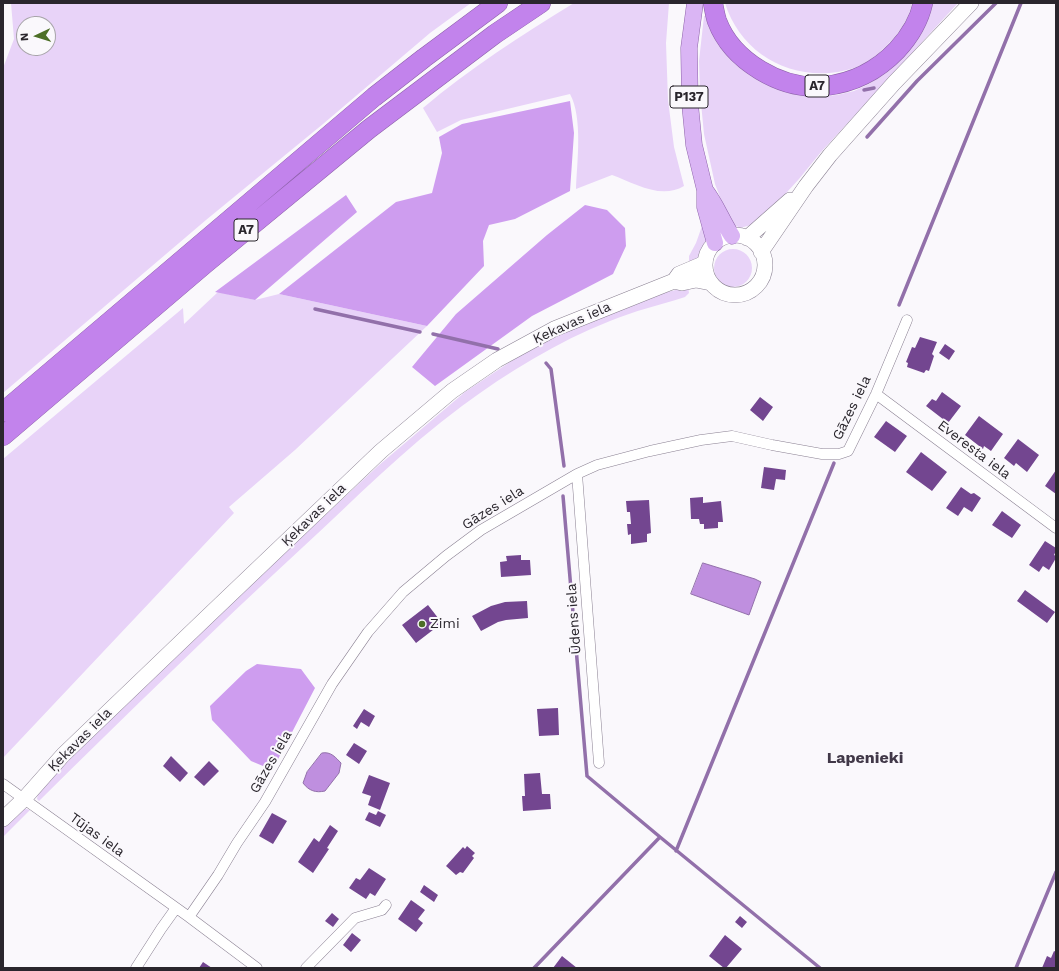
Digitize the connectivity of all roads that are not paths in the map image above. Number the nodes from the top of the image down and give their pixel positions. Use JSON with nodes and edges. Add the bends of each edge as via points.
{"nodes":[{"id":1,"x":498,"y":3,"type":"edge"},
{"id":2,"x":541,"y":3,"type":"edge"},
{"id":3,"x":695,"y":3,"type":"edge"},
{"id":4,"x":713,"y":3,"type":"edge"},
{"id":5,"x":923,"y":3,"type":"edge"},
{"id":6,"x":971,"y":3,"type":"edge"},
{"id":7,"x":806,"y":186,"type":"junction"},
{"id":8,"x":705,"y":190,"type":"junction"},
{"id":9,"x":740,"y":237,"type":"junction"},
{"id":10,"x":715,"y":243,"type":"junction"},
{"id":11,"x":761,"y":252,"type":"junction"},
{"id":12,"x":705,"y":263,"type":"junction"},
{"id":13,"x":674,"y":281,"type":"junction"},
{"id":14,"x":710,"y":283,"type":"junction"},
{"id":15,"x":907,"y":320,"type":"dead end"},
{"id":16,"x":876,"y":394,"type":"junction"},
{"id":17,"x":3,"y":412,"type":"edge"},
{"id":18,"x":3,"y":436,"type":"edge"},
{"id":19,"x":577,"y":474,"type":"junction"},
{"id":20,"x":1056,"y":528,"type":"edge"},
{"id":21,"x":599,"y":763,"type":"dead end"},
{"id":22,"x":3,"y":784,"type":"edge"},
{"id":23,"x":24,"y":799,"type":"junction"},
{"id":24,"x":3,"y":819,"type":"edge"},
{"id":25,"x":386,"y":905,"type":"dead end"},
{"id":26,"x":176,"y":908,"type":"junction"},
{"id":27,"x":189,"y":917,"type":"junction"},
{"id":28,"x":136,"y":968,"type":"edge"},
{"id":29,"x":257,"y":968,"type":"edge"},
{"id":30,"x":306,"y":968,"type":"edge"}],
"edges":[{"from":1,"to":17,"type":"highway","number":"A7","via":[[374,97]]},
{"from":2,"to":18,"type":"highway","number":"A7","via":[[495,34],[369,129]]},
{"from":3,"to":8,"type":"main road","number":"P137","via":[[689,48],[690,104],[694,145]]},
{"from":4,"to":5,"type":"highway","number":"A7","via":[[717,21],[727,38],[751,65],[769,76],[785,81],[824,86],[860,77],[877,68],[905,41],[917,22]]},
{"from":6,"to":7,"type":"main road","via":[[894,82]]},
{"from":7,"to":9,"type":"main road"},
{"from":7,"to":11,"type":"main road"},
{"from":8,"to":9,"type":"main road","number":"P137","via":[[714,201],[723,223]]},
{"from":8,"to":10,"type":"main road","number":"P137","via":[[705,207]]},
{"from":9,"to":10,"type":"main road","via":[[722,239]]},
{"from":9,"to":11,"type":"main road","via":[[753,242]]},
{"from":10,"to":12,"type":"main road"},
{"from":11,"to":14,"type":"main road","name":"Ķekavas iela","via":[[764,270],[761,280],[754,288],[745,293],[725,294]]},
{"from":12,"to":13,"type":"main road","name":"Ķekavas iela","via":[[679,274]]},
{"from":12,"to":14,"type":"main road"},
{"from":13,"to":14,"type":"main road","name":"Ķekavas iela","via":[[682,283],[696,280]]},
{"from":13,"to":23,"type":"main road","name":"Ķekavas iela","via":[[554,329],[497,360],[452,391],[381,451],[235,590],[63,755]]},
{"from":15,"to":16,"type":"street","name":"Gāzes iela"},
{"from":16,"to":19,"type":"street","name":"Gāzes iela","via":[[848,451],[839,454],[814,453],[732,436],[650,451],[597,465]]},
{"from":16,"to":20,"type":"street","name":"Everesta iela"},
{"from":19,"to":21,"type":"street","name":"Ūdens iela"},
{"from":19,"to":27,"type":"street","name":"Gāzes iela","via":[[481,530],[403,592],[368,632],[332,684],[265,802]]},
{"from":22,"to":23,"type":"street","name":"Tūjas iela"},
{"from":23,"to":24,"type":"main road","name":"Ķekavas iela"},
{"from":23,"to":26,"type":"street","name":"Tūjas iela"},
{"from":25,"to":30,"type":"street","via":[[382,910],[355,918]]},
{"from":26,"to":27,"type":"street","name":"Tūjas iela"},
{"from":26,"to":28,"type":"street"},
{"from":27,"to":29,"type":"street","name":"Tūjas iela"}]}
